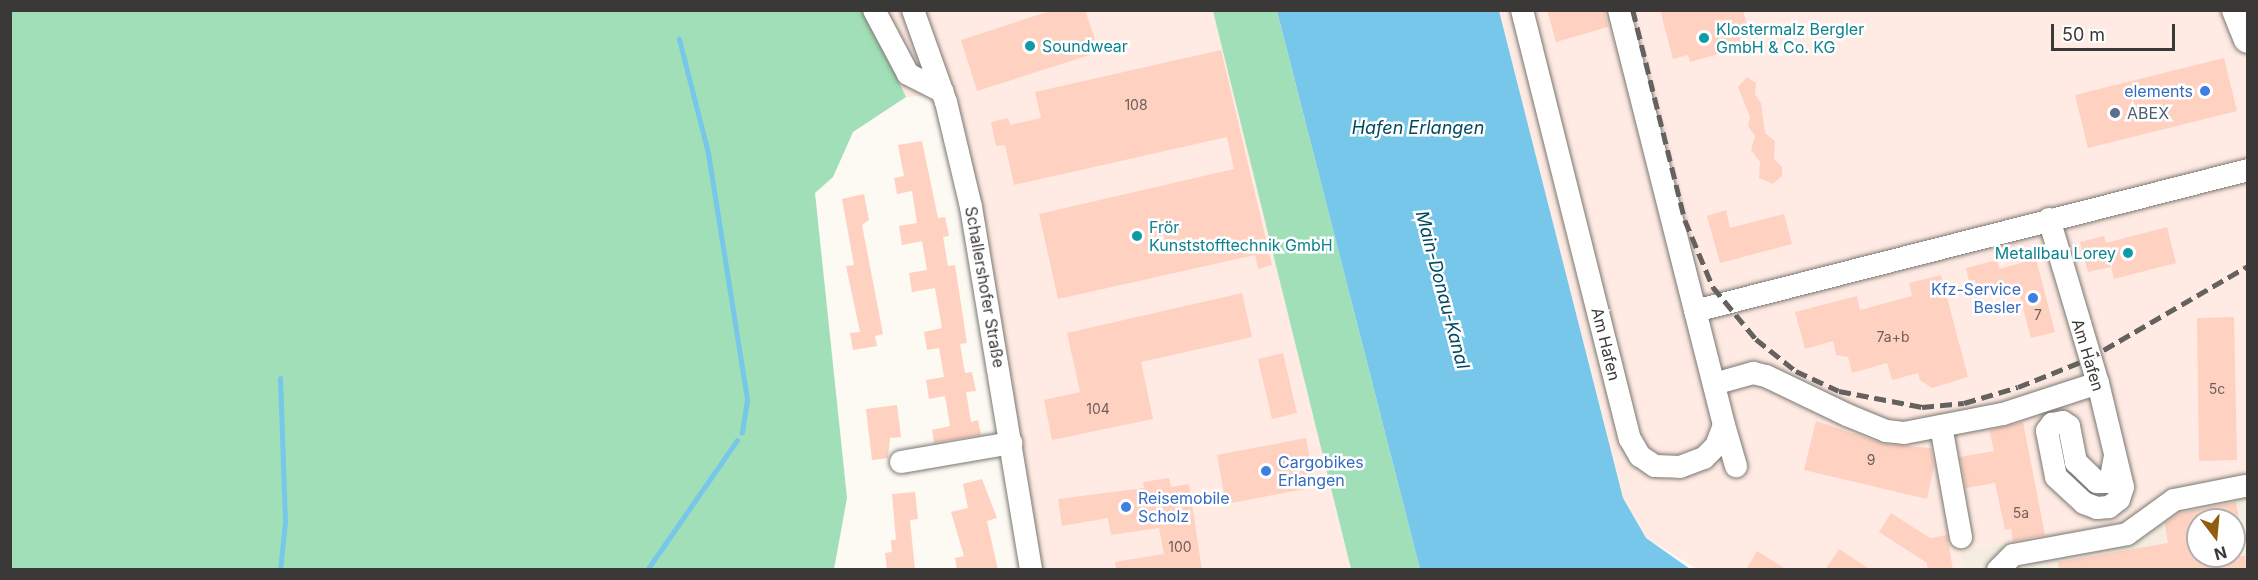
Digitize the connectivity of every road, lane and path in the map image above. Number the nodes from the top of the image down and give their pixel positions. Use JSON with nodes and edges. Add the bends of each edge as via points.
{"nodes":[{"id":1,"x":874,"y":10,"type":"edge"},
{"id":2,"x":913,"y":10,"type":"edge"},
{"id":3,"x":1522,"y":10,"type":"edge"},
{"id":4,"x":1619,"y":10,"type":"edge"},
{"id":5,"x":2236,"y":10,"type":"edge"},
{"id":6,"x":2247,"y":39,"type":"edge"},
{"id":7,"x":943,"y":92,"type":"junction"},
{"id":8,"x":2247,"y":170,"type":"edge"},
{"id":9,"x":2049,"y":219,"type":"junction"},
{"id":10,"x":1695,"y":311,"type":"junction"},
{"id":11,"x":2098,"y":383,"type":"junction"},
{"id":12,"x":1714,"y":384,"type":"junction"},
{"id":13,"x":1724,"y":425,"type":"junction"},
{"id":14,"x":1941,"y":426,"type":"junction"},
{"id":15,"x":1011,"y":443,"type":"junction"},
{"id":16,"x":2115,"y":457,"type":"junction"},
{"id":17,"x":901,"y":462,"type":"dead end"},
{"id":18,"x":1736,"y":466,"type":"dead end"},
{"id":19,"x":2247,"y":491,"type":"edge"},
{"id":20,"x":1961,"y":537,"type":"dead end"},
{"id":21,"x":1031,"y":570,"type":"edge"},
{"id":22,"x":1998,"y":570,"type":"edge"}],
"edges":[{"from":1,"to":7,"type":"street","via":[[908,74]]},
{"from":2,"to":7,"type":"street","name":"Schallershofer Straße"},
{"from":3,"to":13,"type":"street","name":"Am Hafen","via":[[1630,440],[1640,456],[1655,466],[1680,467],[1704,458],[1716,446]]},
{"from":4,"to":10,"type":"street"},
{"from":5,"to":6,"type":"main road"},
{"from":7,"to":15,"type":"street","name":"Schallershofer Straße","via":[[971,207]]},
{"from":8,"to":9,"type":"street"},
{"from":9,"to":10,"type":"street"},
{"from":9,"to":11,"type":"street","name":"Am Hafen"},
{"from":10,"to":12,"type":"street"},
{"from":11,"to":14,"type":"street","via":[[2003,414]]},
{"from":11,"to":16,"type":"street","name":"Am Hafen"},
{"from":12,"to":13,"type":"street"},
{"from":12,"to":14,"type":"street","via":[[1753,373],[1886,431],[1904,433]]},
{"from":13,"to":18,"type":"street"},
{"from":14,"to":20,"type":"street"},
{"from":15,"to":17,"type":"street"},
{"from":15,"to":21,"type":"street","name":"Schallershofer Straße"},
{"from":16,"to":16,"type":"street","name":"Am Hafen","via":[[2110,482],[2097,482],[2076,462],[2069,426],[2063,422],[2052,424],[2047,431],[2056,477],[2084,503],[2097,508],[2109,507],[2119,499],[2123,487]]},
{"from":19,"to":22,"type":"street","via":[[2175,500],[2127,534],[2013,555]]}]}
